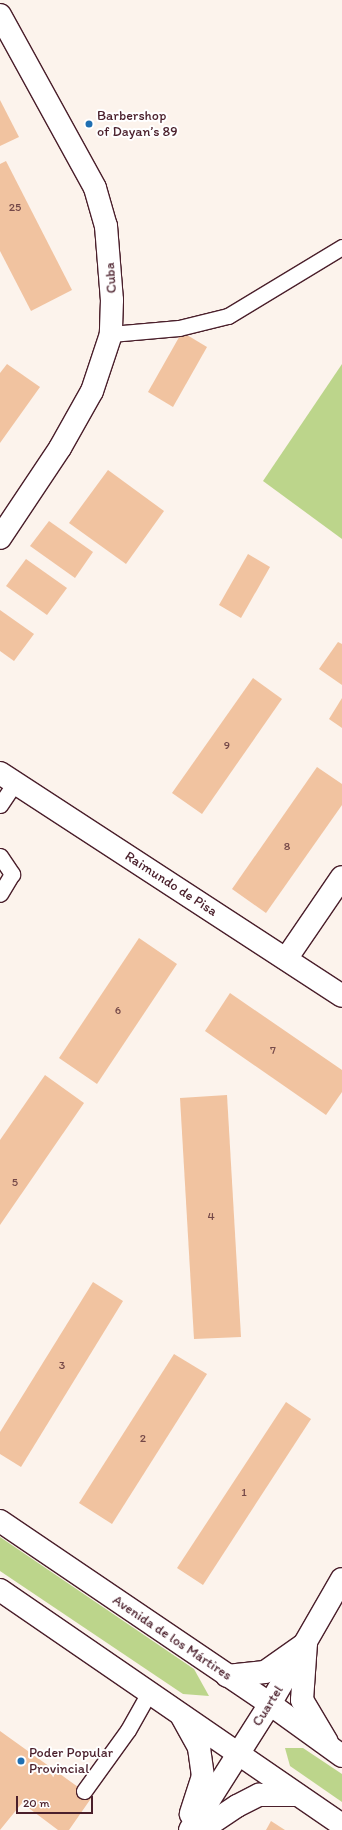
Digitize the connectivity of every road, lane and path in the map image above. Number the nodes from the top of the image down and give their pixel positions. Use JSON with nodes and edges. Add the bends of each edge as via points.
{"nodes":[{"id":1,"x":0,"y":15,"type":"edge"},
{"id":2,"x":342,"y":247,"type":"edge"},
{"id":3,"x":111,"y":334,"type":"junction"},
{"id":4,"x":0,"y":538,"type":"edge"},
{"id":5,"x":7,"y":778,"type":"edge"},
{"id":6,"x":0,"y":804,"type":"edge"},
{"id":7,"x":0,"y":856,"type":"edge"},
{"id":8,"x":342,"y":877,"type":"edge"},
{"id":9,"x":0,"y":894,"type":"edge"},
{"id":10,"x":286,"y":959,"type":"junction"},
{"id":11,"x":342,"y":996,"type":"edge"},
{"id":12,"x":0,"y":1521,"type":"edge"},
{"id":13,"x":342,"y":1579,"type":"edge"},
{"id":14,"x":0,"y":1590,"type":"edge"},
{"id":15,"x":306,"y":1643,"type":"junction"},
{"id":16,"x":228,"y":1676,"type":"junction"},
{"id":17,"x":150,"y":1691,"type":"junction"},
{"id":18,"x":270,"y":1704,"type":"junction"},
{"id":19,"x":178,"y":1710,"type":"junction"},
{"id":20,"x":337,"y":1753,"type":"edge"},
{"id":21,"x":238,"y":1754,"type":"junction"},
{"id":22,"x":84,"y":1791,"type":"dead end"},
{"id":23,"x":297,"y":1795,"type":"junction"},
{"id":24,"x":342,"y":1824,"type":"edge"},
{"id":25,"x":186,"y":1830,"type":"edge"},
{"id":26,"x":190,"y":1830,"type":"edge"},
{"id":27,"x":201,"y":1830,"type":"edge"}],
"edges":[{"from":1,"to":3,"type":"street","name":"Cuba","via":[[95,188],[106,226]]},
{"from":2,"to":3,"type":"lane","via":[[228,316],[179,328]]},
{"from":3,"to":4,"type":"street","name":"Cuba","via":[[92,391],[60,448]]},
{"from":5,"to":6,"type":"lane"},
{"from":5,"to":10,"type":"street","name":"Raimundo de Pisa"},
{"from":7,"to":9,"type":"lane","via":[[12,874]]},
{"from":8,"to":10,"type":"street"},
{"from":10,"to":11,"type":"street","name":"Raimundo de Pisa"},
{"from":12,"to":16,"type":"street","name":"Avenida de los Mártires"},
{"from":13,"to":15,"type":"street","name":"Cuartel"},
{"from":14,"to":17,"type":"street"},
{"from":15,"to":16,"type":"street","via":[[265,1672]]},
{"from":15,"to":18,"type":"street","name":"Cuartel"},
{"from":15,"to":20,"type":"street","via":[[302,1700]]},
{"from":16,"to":18,"type":"street","name":"Avenida de los Mártires"},
{"from":17,"to":19,"type":"street"},
{"from":17,"to":22,"type":"lane","via":[[128,1730]]},
{"from":18,"to":20,"type":"street","name":"Avenida de los Mártires"},
{"from":18,"to":21,"type":"street","name":"Cuartel"},
{"from":19,"to":21,"type":"street"},
{"from":19,"to":25,"type":"street","via":[[199,1748],[203,1776]]},
{"from":21,"to":23,"type":"street"},
{"from":21,"to":26,"type":"street","name":"Cuartel"},
{"from":23,"to":24,"type":"street"},
{"from":23,"to":27,"type":"street","via":[[259,1795]]}]}
